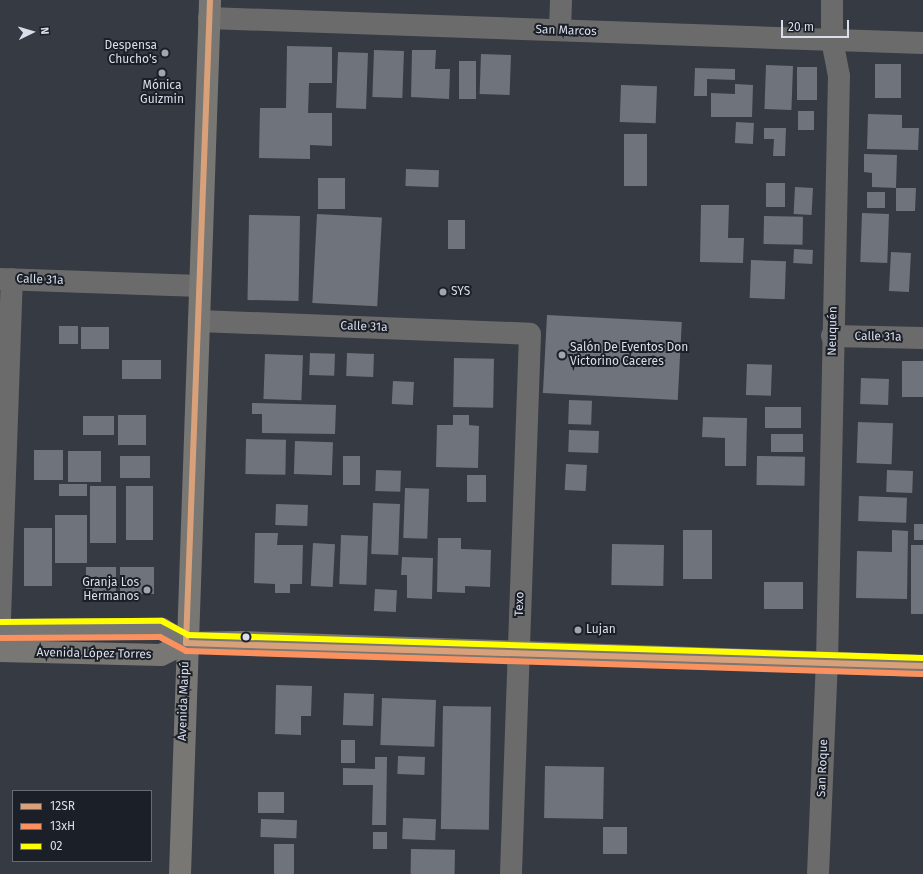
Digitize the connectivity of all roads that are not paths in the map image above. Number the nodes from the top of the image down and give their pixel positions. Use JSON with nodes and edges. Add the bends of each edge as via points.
{"nodes":[{"id":1,"x":560,"y":0,"type":"edge"},
{"id":2,"x":832,"y":0,"type":"edge"},
{"id":3,"x":210,"y":9,"type":"edge"},
{"id":4,"x":560,"y":30,"type":"junction"},
{"id":5,"x":832,"y":40,"type":"junction"},
{"id":6,"x":923,"y":43,"type":"edge"},
{"id":7,"x":6,"y":279,"type":"edge"},
{"id":8,"x":200,"y":286,"type":"junction"},
{"id":9,"x":199,"y":321,"type":"junction"},
{"id":10,"x":530,"y":334,"type":"joint"},
{"id":11,"x":832,"y":336,"type":"junction"},
{"id":12,"x":923,"y":338,"type":"edge"},
{"id":13,"x":0,"y":618,"type":"edge"},
{"id":14,"x":0,"y":630,"type":"edge"},
{"id":15,"x":186,"y":643,"type":"junction"},
{"id":16,"x":0,"y":651,"type":"edge"},
{"id":17,"x":519,"y":651,"type":"junction"},
{"id":18,"x":827,"y":663,"type":"junction"},
{"id":19,"x":923,"y":666,"type":"edge"},
{"id":20,"x":180,"y":874,"type":"edge"},
{"id":21,"x":511,"y":874,"type":"edge"},
{"id":22,"x":818,"y":874,"type":"edge"}],
"edges":[{"from":1,"to":4,"type":"street"},
{"from":2,"to":5,"type":"street","name":"Neuquén"},
{"from":3,"to":4,"type":"street","name":"San Marcos"},
{"from":3,"to":8,"type":"main road","name":"Avenida Maipú"},
{"from":4,"to":5,"type":"street","name":"San Marcos"},
{"from":5,"to":6,"type":"street","name":"San Marcos"},
{"from":5,"to":11,"type":"street","name":"Neuquén","via":[[839,76]]},
{"from":7,"to":8,"type":"street","name":"Calle 31a"},
{"from":7,"to":13,"type":"street"},
{"from":8,"to":9,"type":"main road","name":"Avenida Maipú"},
{"from":9,"to":10,"type":"street","name":"Calle 31a"},
{"from":9,"to":15,"type":"main road","name":"Avenida Maipú"},
{"from":10,"to":17,"type":"street","name":"Texo"},
{"from":11,"to":12,"type":"street","name":"Calle 31a"},
{"from":11,"to":18,"type":"street","name":"Neuquén"},
{"from":14,"to":15,"type":"main road","name":"Avenida López Torres","via":[[162,629]]},
{"from":15,"to":16,"type":"main road","name":"Avenida López Torres","via":[[161,655]]},
{"from":15,"to":17,"type":"main road","name":"Avenida López Torres"},
{"from":15,"to":20,"type":"main road","name":"Avenida Maipú"},
{"from":17,"to":18,"type":"main road","name":"Avenida López Torres"},
{"from":17,"to":21,"type":"street","name":"Texo"},
{"from":18,"to":19,"type":"main road","name":"Avenida López Torres"},
{"from":18,"to":22,"type":"street","name":"San Roque"}]}
